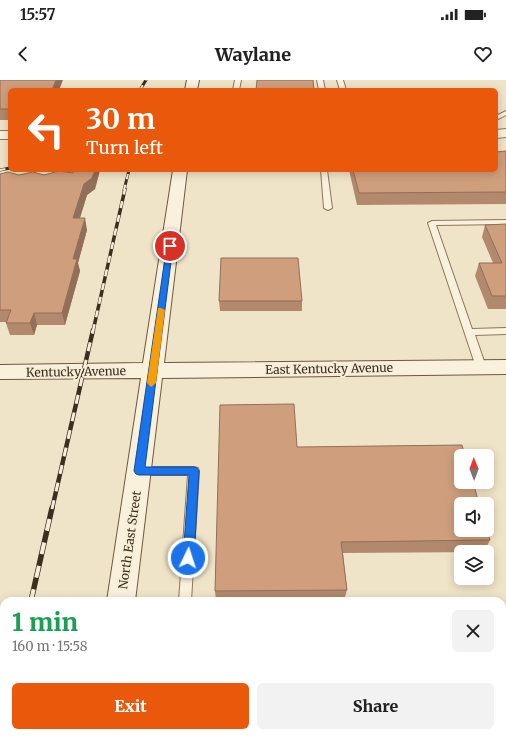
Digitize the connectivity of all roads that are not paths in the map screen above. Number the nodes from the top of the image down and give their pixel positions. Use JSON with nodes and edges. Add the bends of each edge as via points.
{"nodes":[{"id":1,"x":180,"y":172,"type":"edge"},
{"id":2,"x":324,"y":172,"type":"edge"},
{"id":3,"x":328,"y":208,"type":"dead end"},
{"id":4,"x":506,"y":222,"type":"edge"},
{"id":5,"x":506,"y":331,"type":"edge"},
{"id":6,"x":469,"y":332,"type":"junction"},
{"id":7,"x":481,"y":367,"type":"junction"},
{"id":8,"x":506,"y":367,"type":"edge"},
{"id":9,"x":153,"y":371,"type":"junction"},
{"id":10,"x":0,"y":372,"type":"edge"},
{"id":11,"x":139,"y":471,"type":"junction"},
{"id":12,"x":122,"y":597,"type":"edge"},
{"id":13,"x":186,"y":597,"type":"edge"}],
"edges":[{"from":1,"to":9,"type":"main road","name":"North East Street"},
{"from":2,"to":3,"type":"lane"},
{"from":4,"to":6,"type":"lane","via":[[432,223]]},
{"from":5,"to":6,"type":"lane"},
{"from":6,"to":7,"type":"lane"},
{"from":7,"to":8,"type":"main road","name":"East Kentucky Avenue"},
{"from":7,"to":9,"type":"main road","name":"East Kentucky Avenue"},
{"from":9,"to":10,"type":"main road","name":"Kentucky Avenue"},
{"from":9,"to":11,"type":"main road","name":"North East Street"},
{"from":11,"to":12,"type":"main road","name":"North East Street"},
{"from":11,"to":13,"type":"lane","via":[[194,471]]}]}
